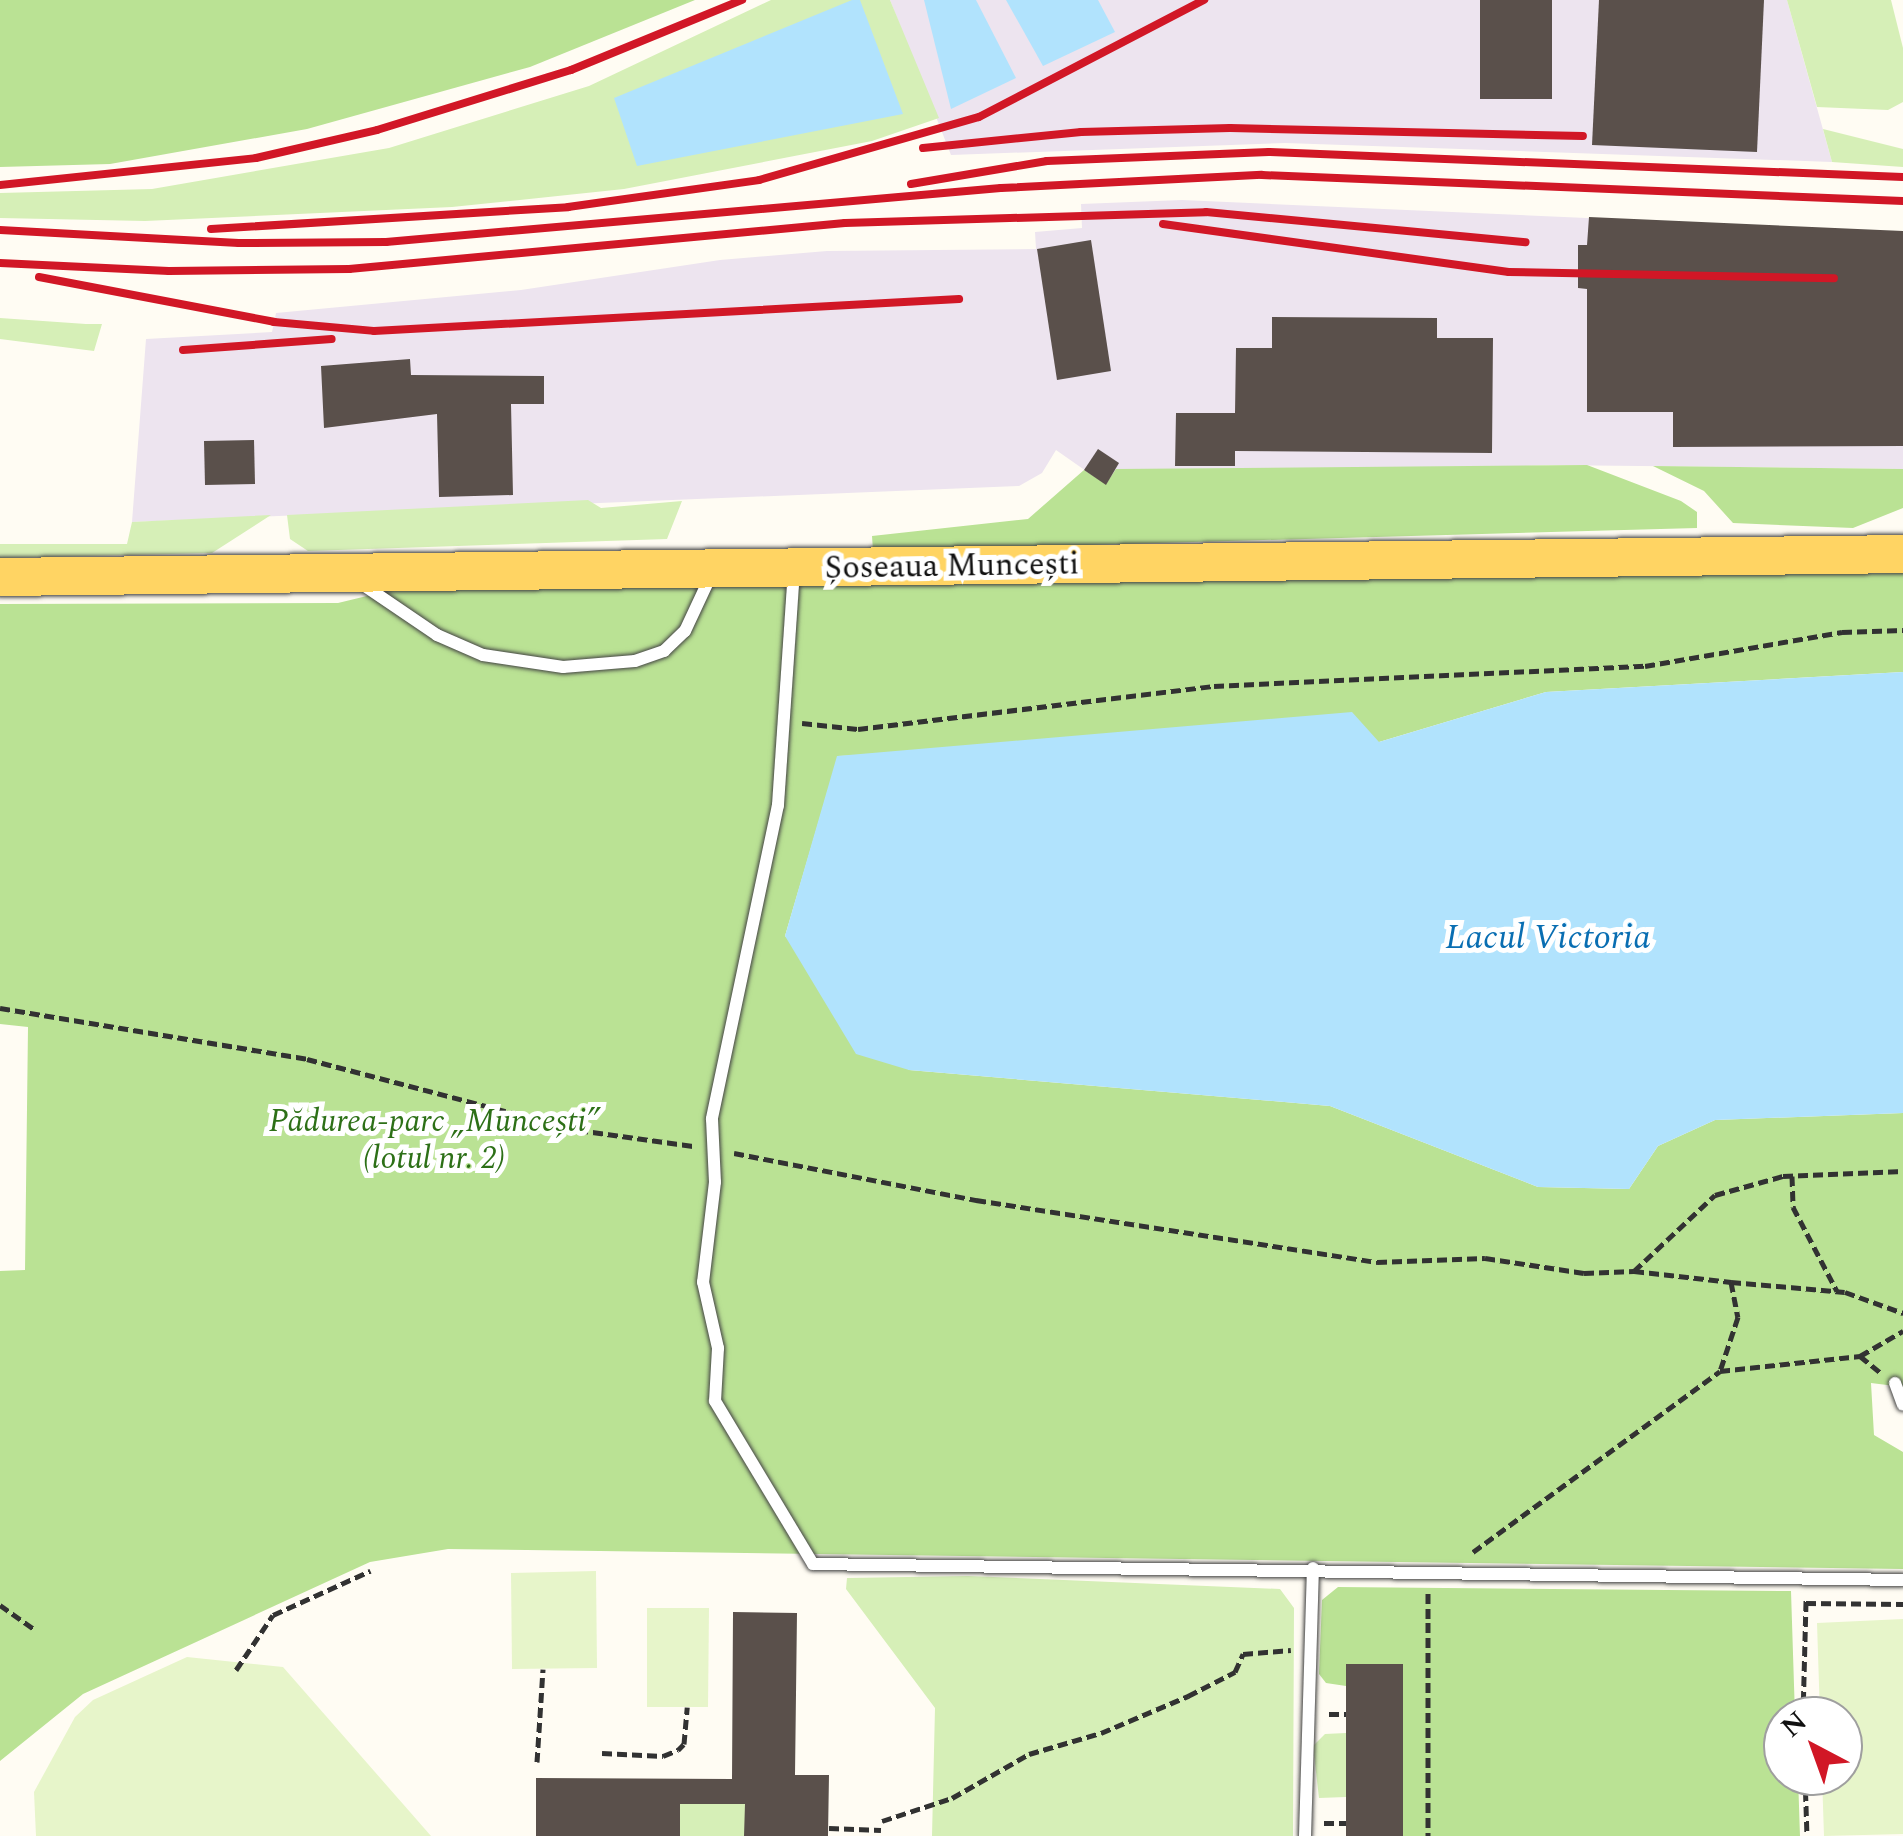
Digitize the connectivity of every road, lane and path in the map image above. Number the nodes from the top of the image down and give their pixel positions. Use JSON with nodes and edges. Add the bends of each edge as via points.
{"nodes":[{"id":1,"x":1903,"y":554,"type":"edge"},
{"id":2,"x":794,"y":569,"type":"junction"},
{"id":3,"x":714,"y":570,"type":"junction"},
{"id":4,"x":347,"y":574,"type":"junction"},
{"id":5,"x":0,"y":577,"type":"edge"},
{"id":6,"x":1903,"y":630,"type":"edge"},
{"id":7,"x":787,"y":722,"type":"junction"},
{"id":8,"x":0,"y":1008,"type":"edge"},
{"id":9,"x":712,"y":1148,"type":"junction"},
{"id":10,"x":1903,"y":1171,"type":"edge"},
{"id":11,"x":1792,"y":1176,"type":"junction"},
{"id":12,"x":1634,"y":1271,"type":"junction"},
{"id":13,"x":1731,"y":1282,"type":"junction"},
{"id":14,"x":1837,"y":1291,"type":"junction"},
{"id":15,"x":1903,"y":1313,"type":"edge"},
{"id":16,"x":1903,"y":1331,"type":"edge"},
{"id":17,"x":1860,"y":1356,"type":"junction"},
{"id":18,"x":1720,"y":1372,"type":"junction"},
{"id":19,"x":1894,"y":1383,"type":"joint"},
{"id":20,"x":1903,"y":1406,"type":"edge"},
{"id":21,"x":1313,"y":1568,"type":"junction"},
{"id":22,"x":370,"y":1570,"type":"dead end"},
{"id":23,"x":1428,"y":1571,"type":"junction"},
{"id":24,"x":1806,"y":1579,"type":"junction"},
{"id":25,"x":1903,"y":1580,"type":"edge"},
{"id":26,"x":1806,"y":1603,"type":"junction"},
{"id":27,"x":1903,"y":1604,"type":"edge"},
{"id":28,"x":0,"y":1606,"type":"edge"},
{"id":29,"x":34,"y":1628,"type":"dead end"},
{"id":30,"x":1309,"y":1649,"type":"junction"},
{"id":31,"x":543,"y":1669,"type":"dead end"},
{"id":32,"x":236,"y":1670,"type":"dead end"},
{"id":33,"x":1804,"y":1696,"type":"edge"},
{"id":34,"x":687,"y":1707,"type":"dead end"},
{"id":35,"x":602,"y":1753,"type":"dead end"},
{"id":36,"x":537,"y":1762,"type":"dead end"},
{"id":37,"x":1806,"y":1796,"type":"edge"},
{"id":38,"x":882,"y":1821,"type":"dead end"},
{"id":39,"x":828,"y":1828,"type":"dead end"},
{"id":40,"x":881,"y":1830,"type":"dead end"},
{"id":41,"x":1305,"y":1836,"type":"edge"},
{"id":42,"x":1428,"y":1836,"type":"edge"},
{"id":43,"x":1807,"y":1836,"type":"edge"}],
"edges":[{"from":1,"to":2,"type":"main road","name":"Șoseaua Muncești"},
{"from":2,"to":3,"type":"main road","name":"Șoseaua Muncești"},
{"from":2,"to":7,"type":"lane"},
{"from":3,"to":4,"type":"main road","name":"Șoseaua Muncești"},
{"from":3,"to":4,"type":"lane","via":[[685,631],[664,651],[634,661],[563,667],[482,655],[437,635]]},
{"from":4,"to":5,"type":"main road","name":"Șoseaua Muncești"},
{"from":6,"to":7,"type":"path","via":[[1842,632],[1644,666],[1214,686],[858,729]]},
{"from":7,"to":9,"type":"lane","via":[[778,805],[712,1119]]},
{"from":8,"to":9,"type":"path","via":[[307,1059],[578,1130]]},
{"from":9,"to":12,"type":"path","via":[[976,1200],[1377,1262],[1485,1258],[1584,1273]]},
{"from":9,"to":21,"type":"lane","via":[[715,1182],[702,1282],[718,1348],[715,1401],[813,1564]]},
{"from":10,"to":11,"type":"path"},
{"from":11,"to":12,"type":"path","via":[[1715,1195]]},
{"from":11,"to":14,"type":"path","via":[[1793,1207]]},
{"from":12,"to":13,"type":"path"},
{"from":13,"to":14,"type":"path"},
{"from":13,"to":18,"type":"path","via":[[1738,1317]]},
{"from":14,"to":15,"type":"path"},
{"from":16,"to":17,"type":"path"},
{"from":17,"to":18,"type":"path"},
{"from":17,"to":19,"type":"path"},
{"from":18,"to":23,"type":"path","via":[[1483,1547]]},
{"from":19,"to":20,"type":"lane"},
{"from":21,"to":23,"type":"lane"},
{"from":21,"to":30,"type":"lane"},
{"from":22,"to":32,"type":"path","via":[[273,1615]]},
{"from":23,"to":24,"type":"lane"},
{"from":23,"to":42,"type":"path"},
{"from":24,"to":25,"type":"lane"},
{"from":24,"to":26,"type":"path"},
{"from":26,"to":27,"type":"path"},
{"from":26,"to":33,"type":"path"},
{"from":28,"to":29,"type":"path"},
{"from":30,"to":38,"type":"path","via":[[1242,1654],[1235,1672],[1188,1696],[1029,1754],[952,1798]]},
{"from":30,"to":41,"type":"lane"},
{"from":31,"to":36,"type":"path"},
{"from":34,"to":35,"type":"path","via":[[678,1750],[663,1756]]},
{"from":37,"to":43,"type":"path"},
{"from":39,"to":40,"type":"path"}]}
